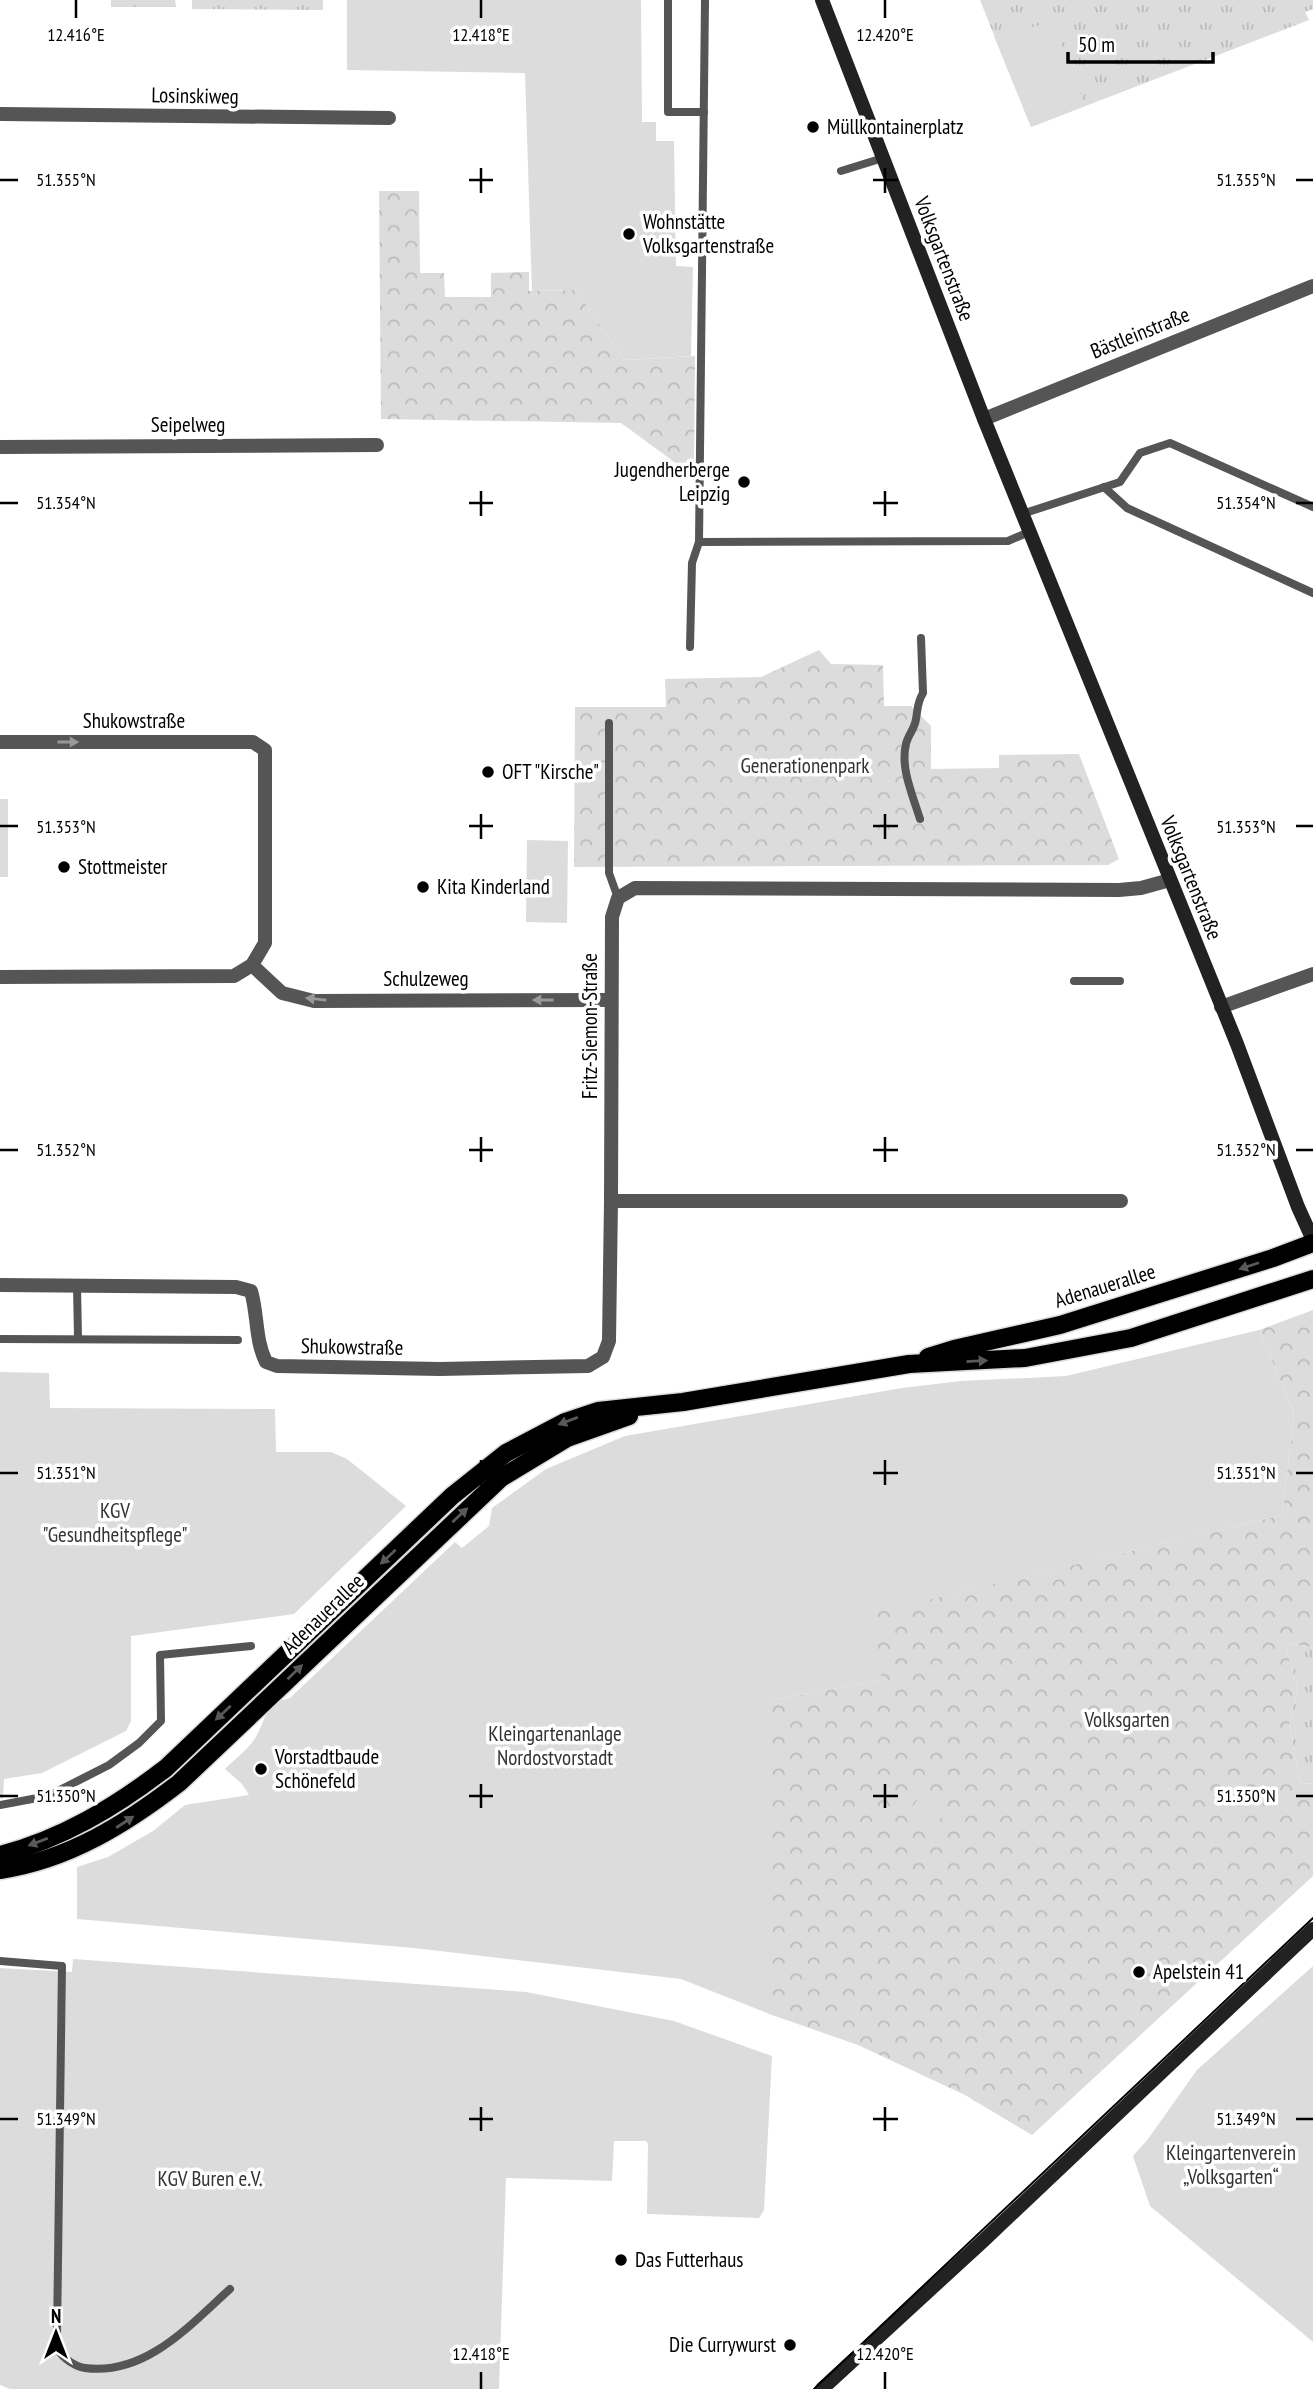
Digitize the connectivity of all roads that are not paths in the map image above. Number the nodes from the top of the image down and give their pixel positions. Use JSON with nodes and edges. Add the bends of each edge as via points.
{"nodes":[{"id":1,"x":668,"y":0,"type":"edge"},
{"id":2,"x":705,"y":0,"type":"edge"},
{"id":3,"x":821,"y":0,"type":"edge"},
{"id":4,"x":704,"y":112,"type":"junction"},
{"id":5,"x":0,"y":114,"type":"edge"},
{"id":6,"x":389,"y":118,"type":"dead end"},
{"id":7,"x":883,"y":158,"type":"junction"},
{"id":8,"x":841,"y":171,"type":"dead end"},
{"id":9,"x":1313,"y":286,"type":"edge"},
{"id":10,"x":984,"y":419,"type":"junction"},
{"id":11,"x":377,"y":445,"type":"dead end"},
{"id":12,"x":0,"y":447,"type":"edge"},
{"id":13,"x":1104,"y":487,"type":"junction"},
{"id":14,"x":1313,"y":507,"type":"edge"},
{"id":15,"x":1022,"y":514,"type":"junction"},
{"id":16,"x":1029,"y":532,"type":"junction"},
{"id":17,"x":699,"y":542,"type":"junction"},
{"id":18,"x":1313,"y":593,"type":"edge"},
{"id":19,"x":921,"y":638,"type":"dead end"},
{"id":20,"x":690,"y":648,"type":"dead end"},
{"id":21,"x":609,"y":723,"type":"dead end"},
{"id":22,"x":0,"y":742,"type":"edge"},
{"id":23,"x":920,"y":819,"type":"dead end"},
{"id":24,"x":1170,"y":880,"type":"junction"},
{"id":25,"x":618,"y":898,"type":"junction"},
{"id":26,"x":252,"y":965,"type":"junction"},
{"id":27,"x":1313,"y":974,"type":"edge"},
{"id":28,"x":0,"y":976,"type":"edge"},
{"id":29,"x":1074,"y":981,"type":"dead end"},
{"id":30,"x":1119,"y":981,"type":"dead end"},
{"id":31,"x":611,"y":1000,"type":"junction"},
{"id":32,"x":1221,"y":1007,"type":"junction"},
{"id":33,"x":611,"y":1201,"type":"junction"},
{"id":34,"x":1121,"y":1201,"type":"dead end"},
{"id":35,"x":1313,"y":1242,"type":"edge"},
{"id":36,"x":1313,"y":1279,"type":"edge"},
{"id":37,"x":0,"y":1285,"type":"edge"},
{"id":38,"x":77,"y":1286,"type":"junction"},
{"id":39,"x":78,"y":1338,"type":"junction"},
{"id":40,"x":0,"y":1339,"type":"edge"},
{"id":41,"x":238,"y":1340,"type":"dead end"},
{"id":42,"x":909,"y":1364,"type":"junction"},
{"id":43,"x":683,"y":1402,"type":"junction"},
{"id":44,"x":251,"y":1646,"type":"dead end"},
{"id":45,"x":0,"y":1805,"type":"edge"},
{"id":46,"x":0,"y":1855,"type":"edge"},
{"id":47,"x":0,"y":1871,"type":"edge"},
{"id":48,"x":1313,"y":1929,"type":"edge"},
{"id":49,"x":0,"y":1961,"type":"edge"},
{"id":50,"x":230,"y":2288,"type":"dead end"},
{"id":51,"x":822,"y":2389,"type":"edge"}],
"edges":[{"from":1,"to":4,"type":"lane","via":[[668,112]]},
{"from":2,"to":4,"type":"lane"},
{"from":3,"to":7,"type":"main road","name":"Volksgartenstraße"},
{"from":4,"to":17,"type":"lane"},
{"from":5,"to":6,"type":"street","name":"Losinskiweg"},
{"from":7,"to":8,"type":"lane"},
{"from":7,"to":10,"type":"main road","name":"Volksgartenstraße"},
{"from":9,"to":10,"type":"street","name":"Bästleinstraße"},
{"from":10,"to":15,"type":"main road","name":"Volksgartenstraße"},
{"from":11,"to":12,"type":"street","name":"Seipelweg"},
{"from":13,"to":14,"type":"lane","via":[[1119,482],[1140,453],[1170,443]]},
{"from":13,"to":15,"type":"lane"},
{"from":13,"to":18,"type":"lane","via":[[1127,508]]},
{"from":15,"to":16,"type":"main road","name":"Volksgartenstraße"},
{"from":16,"to":17,"type":"lane","via":[[1008,541]]},
{"from":16,"to":24,"type":"main road","name":"Volksgartenstraße"},
{"from":17,"to":20,"type":"lane","via":[[692,563]]},
{"from":19,"to":23,"type":"lane","via":[[923,693],[904,756]]},
{"from":21,"to":25,"type":"lane","via":[[609,873]]},
{"from":22,"to":26,"type":"street","name":"Shukowstraße","one_way":true,"via":[[253,742],[265,750],[265,943]]},
{"from":24,"to":25,"type":"street","via":[[1119,890],[635,888]]},
{"from":24,"to":32,"type":"main road","name":"Volksgartenstraße"},
{"from":25,"to":31,"type":"street","name":"Fritz-Siemon-Straße","via":[[612,917]]},
{"from":26,"to":28,"type":"street","via":[[234,976]]},
{"from":31,"to":26,"type":"street","name":"Schulzeweg","one_way":true,"via":[[314,1001],[282,993]]},
{"from":27,"to":32,"type":"street"},
{"from":29,"to":30,"type":"lane"},
{"from":31,"to":33,"type":"street","name":"Fritz-Siemon-Straße"},
{"from":32,"to":35,"type":"main road","name":"Volksgartenstraße"},
{"from":33,"to":34,"type":"street"},
{"from":33,"to":38,"type":"street","name":"Shukowstraße","via":[[609,1340],[603,1357],[588,1366],[278,1366],[266,1362],[259,1349],[251,1291],[236,1287]]},
{"from":35,"to":42,"type":"main road","name":"Adenauerallee","one_way":true,"via":[[1060,1325]]},
{"from":42,"to":36,"type":"main road","name":"Adenauerallee","one_way":true,"via":[[1025,1358],[1131,1338]]},
{"from":37,"to":38,"type":"street","name":"Shukowstraße"},
{"from":38,"to":39,"type":"lane"},
{"from":39,"to":40,"type":"lane"},
{"from":39,"to":41,"type":"lane"},
{"from":42,"to":43,"type":"main road","name":"Adenauerallee"},
{"from":43,"to":46,"type":"main road","name":"Adenauerallee","one_way":true,"via":[[598,1411],[565,1422],[506,1453],[453,1496],[166,1768],[95,1817]]},
{"from":47,"to":43,"type":"main road","name":"Adenauerallee","one_way":true,"via":[[88,1842],[178,1783],[509,1472],[567,1438]]},
{"from":44,"to":45,"type":"lane","via":[[160,1655],[161,1721],[139,1743],[109,1765],[48,1796]]},
{"from":48,"to":51,"type":"main road"},
{"from":49,"to":50,"type":"lane","via":[[62,1966],[59,2351],[77,2367],[114,2369],[136,2362],[166,2345]]}]}
